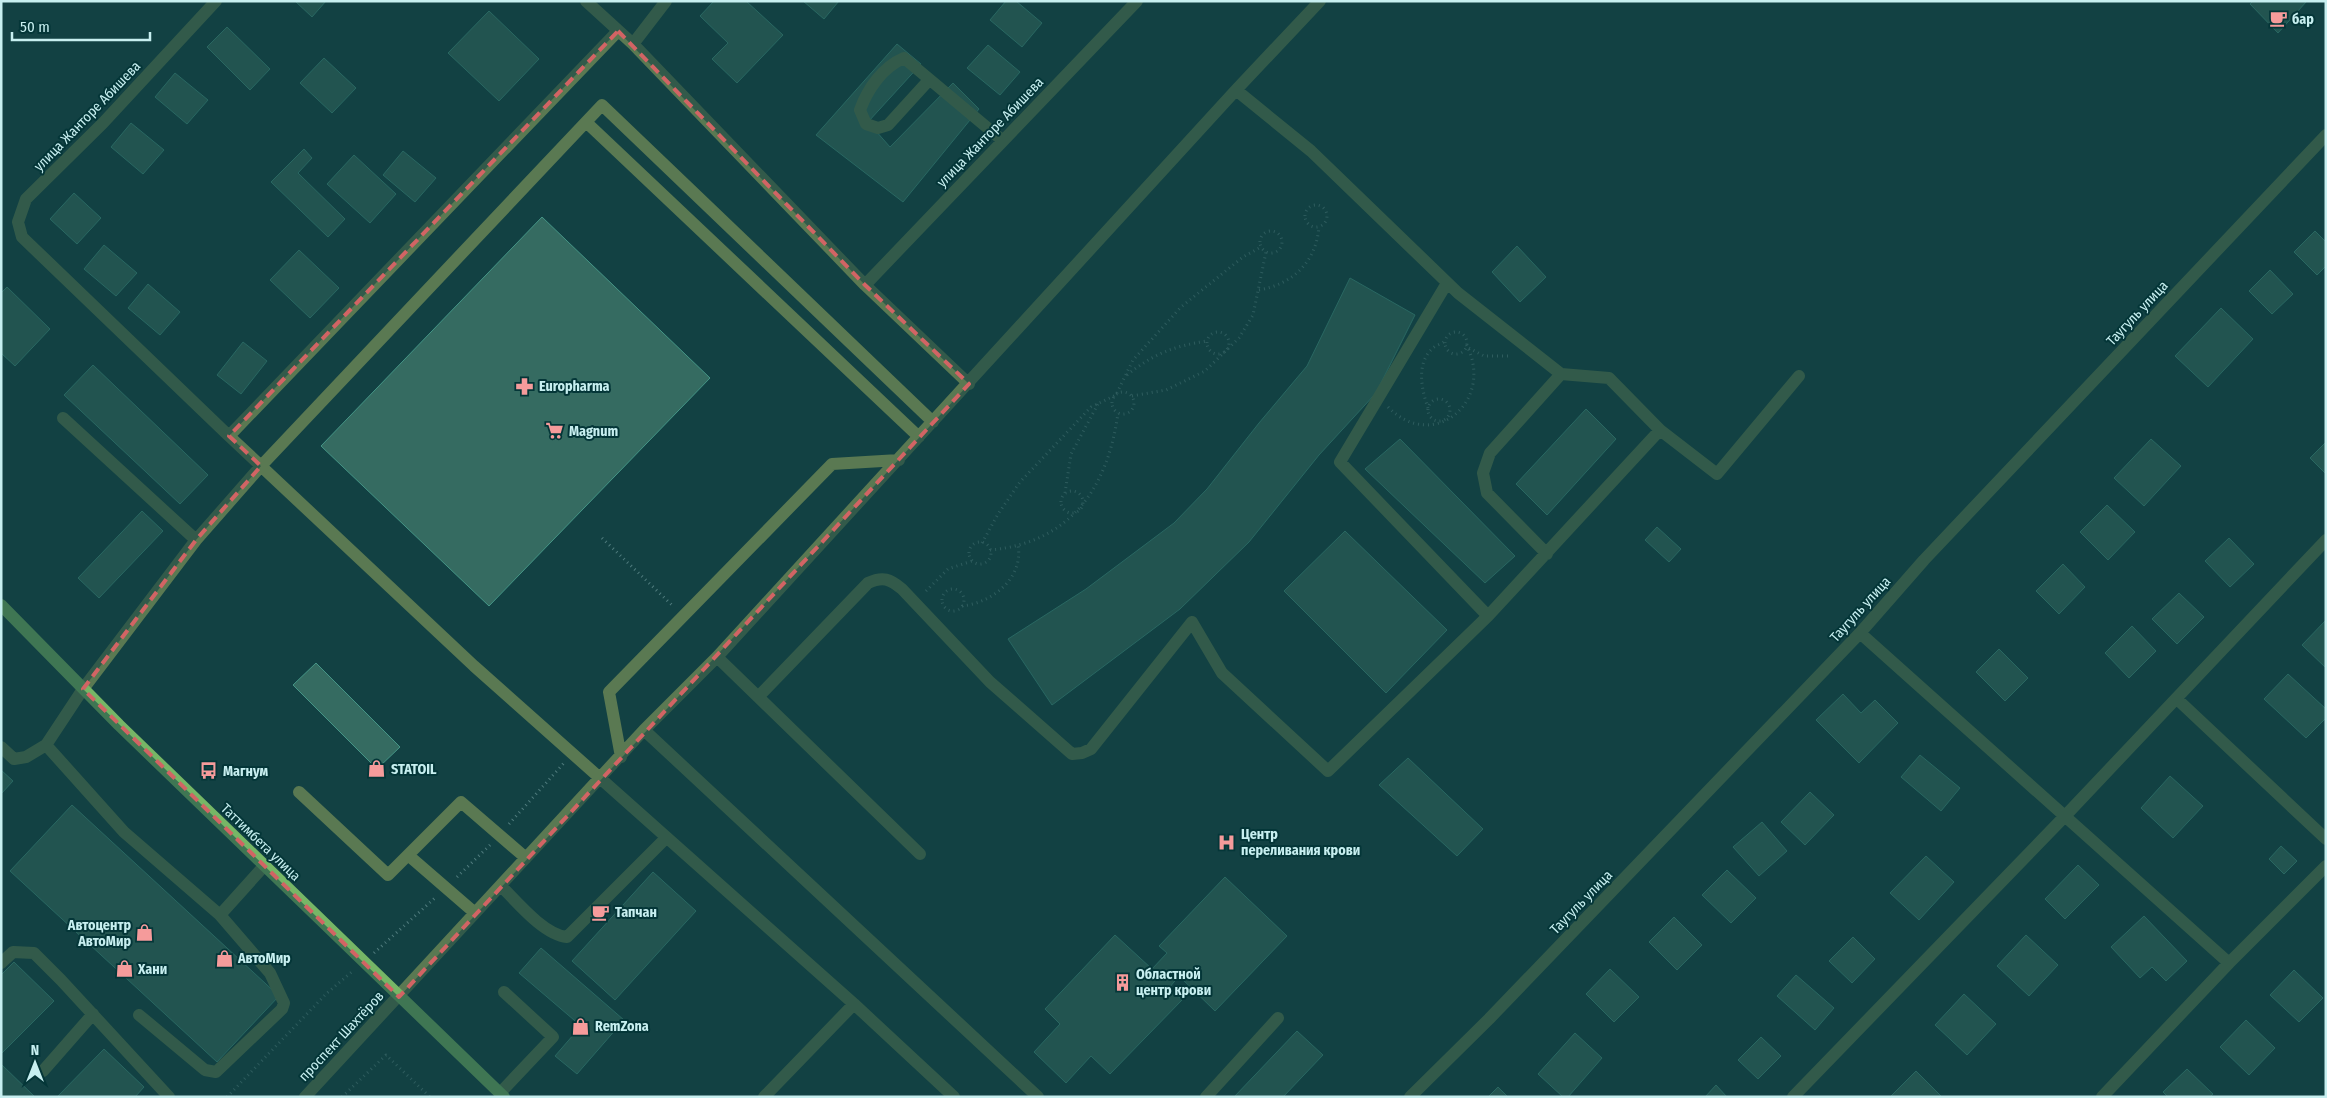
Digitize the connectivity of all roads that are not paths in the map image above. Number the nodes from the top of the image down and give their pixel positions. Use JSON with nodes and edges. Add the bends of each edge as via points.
{"nodes":[{"id":1,"x":216,"y":1,"type":"edge"},
{"id":2,"x":586,"y":1,"type":"edge"},
{"id":3,"x":666,"y":1,"type":"edge"},
{"id":4,"x":1137,"y":1,"type":"edge"},
{"id":5,"x":1320,"y":1,"type":"edge"},
{"id":6,"x":618,"y":31,"type":"junction"},
{"id":7,"x":633,"y":44,"type":"junction"},
{"id":8,"x":929,"y":80,"type":"junction"},
{"id":9,"x":1236,"y":90,"type":"junction"},
{"id":10,"x":586,"y":122,"type":"junction"},
{"id":11,"x":2326,"y":134,"type":"edge"},
{"id":12,"x":1002,"y":140,"type":"junction"},
{"id":13,"x":1447,"y":283,"type":"junction"},
{"id":14,"x":865,"y":285,"type":"junction"},
{"id":15,"x":1561,"y":374,"type":"junction"},
{"id":16,"x":1799,"y":376,"type":"dead end"},
{"id":17,"x":969,"y":384,"type":"junction"},
{"id":18,"x":63,"y":418,"type":"dead end"},
{"id":19,"x":933,"y":422,"type":"junction"},
{"id":20,"x":1660,"y":430,"type":"junction"},
{"id":21,"x":229,"y":436,"type":"junction"},
{"id":22,"x":919,"y":437,"type":"junction"},
{"id":23,"x":899,"y":460,"type":"junction"},
{"id":24,"x":261,"y":466,"type":"junction"},
{"id":25,"x":196,"y":540,"type":"junction"},
{"id":26,"x":2326,"y":540,"type":"edge"},
{"id":27,"x":1547,"y":554,"type":"junction"},
{"id":28,"x":1,"y":604,"type":"edge"},
{"id":29,"x":1488,"y":616,"type":"junction"},
{"id":30,"x":1860,"y":633,"type":"junction"},
{"id":31,"x":717,"y":657,"type":"junction"},
{"id":32,"x":83,"y":689,"type":"junction"},
{"id":33,"x":758,"y":697,"type":"junction"},
{"id":34,"x":2177,"y":699,"type":"junction"},
{"id":35,"x":644,"y":730,"type":"junction"},
{"id":36,"x":46,"y":745,"type":"junction"},
{"id":37,"x":1,"y":747,"type":"edge"},
{"id":38,"x":622,"y":756,"type":"junction"},
{"id":39,"x":600,"y":779,"type":"junction"},
{"id":40,"x":299,"y":792,"type":"dead end"},
{"id":41,"x":2066,"y":815,"type":"junction"},
{"id":42,"x":666,"y":838,"type":"junction"},
{"id":43,"x":2326,"y":839,"type":"edge"},
{"id":44,"x":920,"y":854,"type":"dead end"},
{"id":45,"x":408,"y":855,"type":"junction"},
{"id":46,"x":526,"y":858,"type":"junction"},
{"id":47,"x":264,"y":866,"type":"junction"},
{"id":48,"x":2326,"y":866,"type":"edge"},
{"id":49,"x":501,"y":886,"type":"junction"},
{"id":50,"x":476,"y":913,"type":"junction"},
{"id":51,"x":220,"y":915,"type":"junction"},
{"id":52,"x":1,"y":963,"type":"edge"},
{"id":53,"x":2229,"y":963,"type":"junction"},
{"id":54,"x":504,"y":992,"type":"dead end"},
{"id":55,"x":399,"y":997,"type":"junction"},
{"id":56,"x":854,"y":1004,"type":"junction"},
{"id":57,"x":92,"y":1014,"type":"junction"},
{"id":58,"x":139,"y":1014,"type":"dead end"},
{"id":59,"x":1278,"y":1018,"type":"dead end"},
{"id":60,"x":43,"y":1071,"type":"dead end"},
{"id":61,"x":502,"y":1095,"type":"edge"},
{"id":62,"x":169,"y":1097,"type":"edge"},
{"id":63,"x":306,"y":1097,"type":"edge"},
{"id":64,"x":764,"y":1097,"type":"edge"},
{"id":65,"x":954,"y":1097,"type":"edge"},
{"id":66,"x":1038,"y":1097,"type":"edge"},
{"id":67,"x":1206,"y":1097,"type":"edge"},
{"id":68,"x":1410,"y":1097,"type":"edge"},
{"id":69,"x":1793,"y":1097,"type":"edge"},
{"id":70,"x":2102,"y":1097,"type":"edge"}],
"edges":[{"from":1,"to":21,"type":"street","name":"улица Жанторе Абишева","via":[[103,123],[26,199],[18,222],[22,237]]},
{"from":2,"to":6,"type":"street"},
{"from":3,"to":7,"type":"street"},
{"from":4,"to":12,"type":"street","name":"улица Жанторе Абишева"},
{"from":5,"to":9,"type":"street","name":"проспект Шахтёров"},
{"from":6,"to":7,"type":"street"},
{"from":6,"to":21,"type":"street"},
{"from":7,"to":14,"type":"street"},
{"from":8,"to":8,"type":"street","via":[[904,58],[893,63],[867,92],[860,110],[866,124],[878,128],[888,126]]},
{"from":8,"to":12,"type":"street"},
{"from":9,"to":13,"type":"street","via":[[1311,151]]},
{"from":9,"to":17,"type":"street","name":"проспект Шахтёров"},
{"from":10,"to":19,"type":"street","via":[[602,105]]},
{"from":10,"to":22,"type":"street"},
{"from":10,"to":24,"type":"street"},
{"from":11,"to":30,"type":"street","name":"Таугуль улица","via":[[1924,560]]},
{"from":12,"to":14,"type":"street","name":"улица Жанторе Абишева"},
{"from":13,"to":15,"type":"street"},
{"from":13,"to":29,"type":"street","via":[[1340,462]]},
{"from":14,"to":17,"type":"street"},
{"from":15,"to":20,"type":"street","via":[[1609,378]]},
{"from":15,"to":27,"type":"street","via":[[1490,453],[1483,474],[1488,493]]},
{"from":16,"to":20,"type":"street","via":[[1717,474]]},
{"from":17,"to":19,"type":"street","name":"проспект Шахтёров"},
{"from":18,"to":25,"type":"street"},
{"from":19,"to":22,"type":"street","name":"проспект Шахтёров"},
{"from":20,"to":27,"type":"street"},
{"from":21,"to":24,"type":"street"},
{"from":22,"to":23,"type":"street","name":"проспект Шахтёров"},
{"from":23,"to":31,"type":"street","name":"проспект Шахтёров"},
{"from":23,"to":38,"type":"street","via":[[832,464],[609,692]]},
{"from":24,"to":25,"type":"street"},
{"from":24,"to":39,"type":"street"},
{"from":25,"to":32,"type":"street"},
{"from":26,"to":34,"type":"street"},
{"from":27,"to":29,"type":"street"},
{"from":28,"to":32,"type":"main road","name":"Таттимбета улица"},
{"from":29,"to":33,"type":"street","via":[[1328,771],[1222,673],[1192,622],[1091,749],[1082,754],[1072,754],[990,682],[888,578],[868,582]]},
{"from":30,"to":41,"type":"street"},
{"from":30,"to":68,"type":"street","name":"Таугуль улица"},
{"from":31,"to":33,"type":"street"},
{"from":31,"to":35,"type":"street","name":"проспект Шахтёров"},
{"from":32,"to":36,"type":"street"},
{"from":32,"to":47,"type":"main road","name":"Таттимбета улица"},
{"from":33,"to":44,"type":"street"},
{"from":34,"to":41,"type":"street"},
{"from":34,"to":43,"type":"street"},
{"from":35,"to":38,"type":"street","name":"проспект Шахтёров"},
{"from":35,"to":66,"type":"street"},
{"from":36,"to":37,"type":"street","via":[[26,757],[14,759]]},
{"from":36,"to":51,"type":"street","via":[[124,832]]},
{"from":38,"to":39,"type":"street","name":"проспект Шахтёров"},
{"from":39,"to":42,"type":"street"},
{"from":39,"to":46,"type":"street","name":"проспект Шахтёров"},
{"from":40,"to":45,"type":"street","via":[[388,875]]},
{"from":41,"to":53,"type":"street"},
{"from":41,"to":69,"type":"street"},
{"from":42,"to":49,"type":"street","via":[[567,937],[549,930]]},
{"from":42,"to":56,"type":"street"},
{"from":45,"to":46,"type":"street","via":[[461,802]]},
{"from":45,"to":50,"type":"street"},
{"from":46,"to":49,"type":"street","name":"проспект Шахтёров"},
{"from":47,"to":51,"type":"street"},
{"from":47,"to":55,"type":"main road","name":"Таттимбета улица"},
{"from":48,"to":53,"type":"street"},
{"from":49,"to":50,"type":"street","name":"проспект Шахтёров"},
{"from":50,"to":55,"type":"street","name":"проспект Шахтёров"},
{"from":51,"to":58,"type":"street","via":[[270,974],[284,999],[282,1009],[216,1072],[205,1070]]},
{"from":52,"to":57,"type":"street","via":[[13,952],[34,953]]},
{"from":53,"to":70,"type":"street"},
{"from":54,"to":61,"type":"street","via":[[553,1037]]},
{"from":55,"to":61,"type":"main road","name":"Таттимбета улица"},
{"from":55,"to":63,"type":"street","name":"проспект Шахтёров"},
{"from":56,"to":64,"type":"street"},
{"from":56,"to":65,"type":"street"},
{"from":57,"to":60,"type":"street"},
{"from":57,"to":62,"type":"street"},
{"from":59,"to":67,"type":"street"}]}
